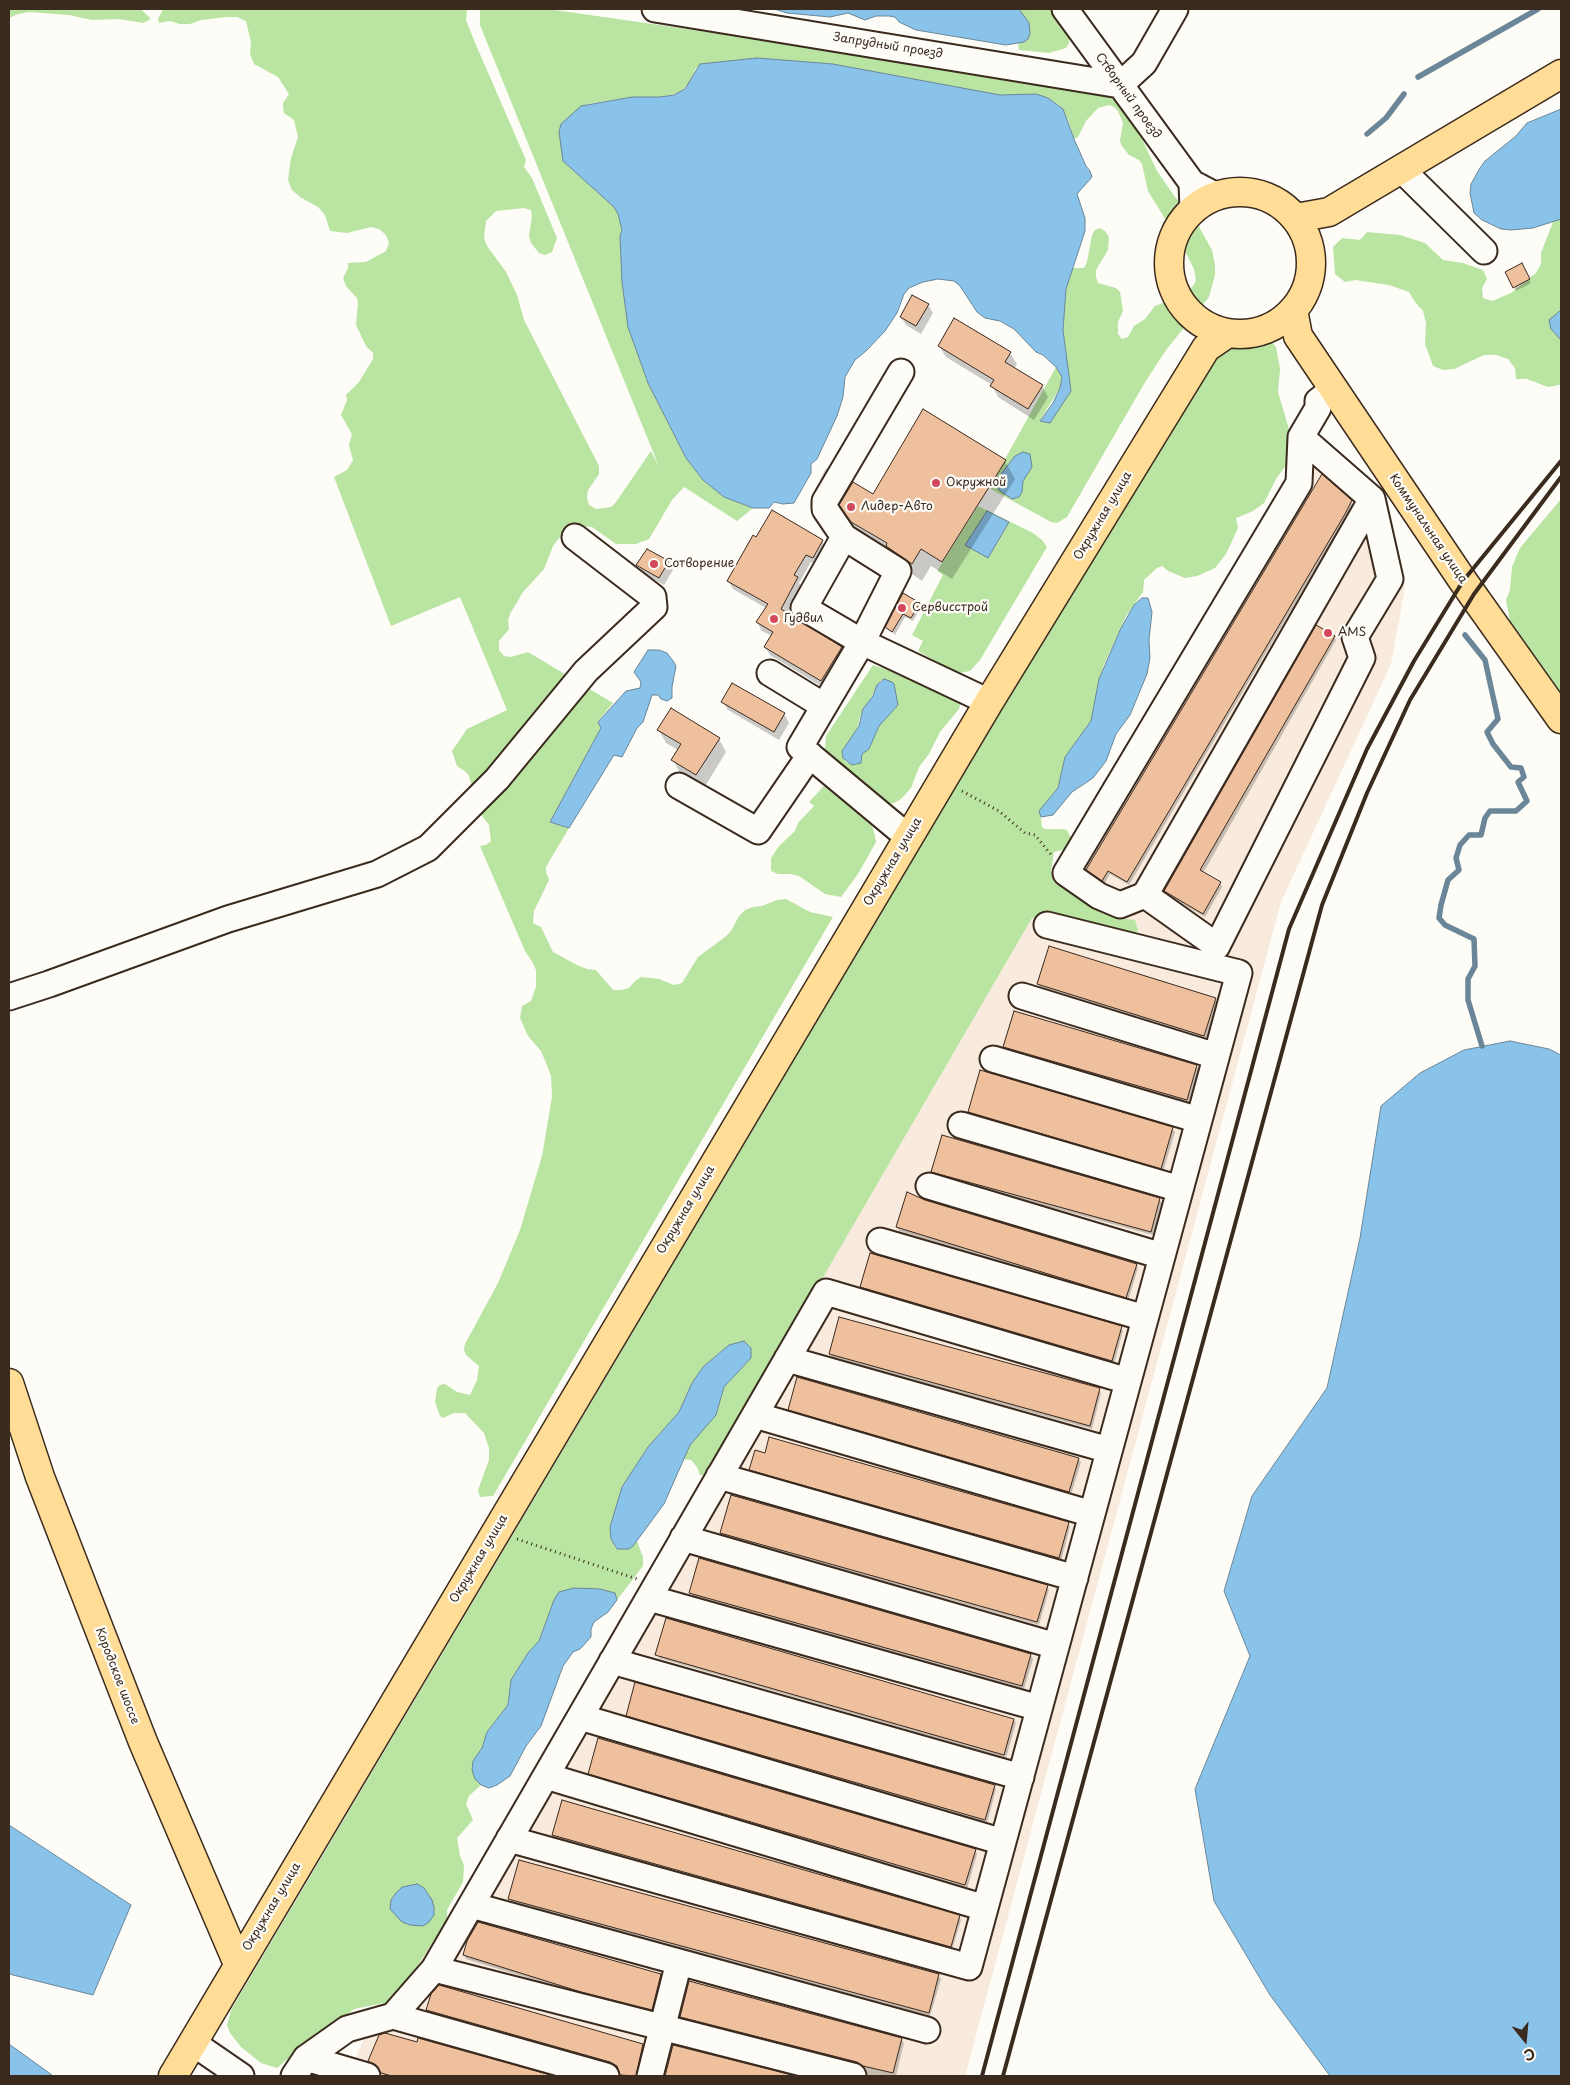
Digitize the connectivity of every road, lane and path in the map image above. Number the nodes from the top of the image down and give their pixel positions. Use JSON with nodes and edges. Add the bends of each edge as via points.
{"nodes":[{"id":1,"x":655,"y":9,"type":"edge"},
{"id":2,"x":1065,"y":9,"type":"edge"},
{"id":3,"x":1175,"y":9,"type":"edge"},
{"id":4,"x":1561,"y":74,"type":"edge"},
{"id":5,"x":1120,"y":85,"type":"junction"},
{"id":6,"x":1401,"y":169,"type":"junction"},
{"id":7,"x":1192,"y":183,"type":"junction"},
{"id":8,"x":1217,"y":196,"type":"junction"},
{"id":9,"x":1193,"y":210,"type":"junction"},
{"id":10,"x":1302,"y":229,"type":"junction"},
{"id":11,"x":1484,"y":251,"type":"dead end"},
{"id":12,"x":1287,"y":324,"type":"junction"},
{"id":13,"x":1213,"y":335,"type":"junction"},
{"id":14,"x":901,"y":372,"type":"dead end"},
{"id":15,"x":1334,"y":389,"type":"junction"},
{"id":16,"x":1301,"y":437,"type":"junction"},
{"id":17,"x":1372,"y":499,"type":"junction"},
{"id":18,"x":575,"y":537,"type":"dead end"},
{"id":19,"x":844,"y":538,"type":"junction"},
{"id":20,"x":862,"y":642,"type":"junction"},
{"id":21,"x":770,"y":673,"type":"dead end"},
{"id":22,"x":989,"y":702,"type":"junction"},
{"id":23,"x":824,"y":706,"type":"junction"},
{"id":24,"x":1561,"y":719,"type":"edge"},
{"id":25,"x":810,"y":755,"type":"junction"},
{"id":26,"x":679,"y":786,"type":"dead end"},
{"id":27,"x":982,"y":802,"type":"dead end"},
{"id":28,"x":908,"y":837,"type":"junction"},
{"id":29,"x":1066,"y":873,"type":"junction"},
{"id":30,"x":1145,"y":895,"type":"junction"},
{"id":31,"x":1047,"y":925,"type":"dead end"},
{"id":32,"x":1022,"y":996,"type":"dead end"},
{"id":33,"x":9,"y":997,"type":"edge"},
{"id":34,"x":1216,"y":1056,"type":"junction"},
{"id":35,"x":993,"y":1059,"type":"dead end"},
{"id":36,"x":1199,"y":1120,"type":"junction"},
{"id":37,"x":961,"y":1125,"type":"dead end"},
{"id":38,"x":929,"y":1186,"type":"dead end"},
{"id":39,"x":1180,"y":1189,"type":"junction"},
{"id":40,"x":880,"y":1241,"type":"dead end"},
{"id":41,"x":1162,"y":1256,"type":"junction"},
{"id":42,"x":1145,"y":1318,"type":"junction"},
{"id":43,"x":787,"y":1359,"type":"junction"},
{"id":44,"x":1128,"y":1382,"type":"junction"},
{"id":45,"x":9,"y":1383,"type":"edge"},
{"id":46,"x":755,"y":1415,"type":"junction"},
{"id":47,"x":1109,"y":1450,"type":"junction"},
{"id":48,"x":719,"y":1476,"type":"junction"},
{"id":49,"x":1092,"y":1514,"type":"junction"},
{"id":50,"x":495,"y":1532,"type":"junction"},
{"id":51,"x":683,"y":1538,"type":"junction"},
{"id":52,"x":1075,"y":1578,"type":"junction"},
{"id":53,"x":652,"y":1592,"type":"junction"},
{"id":54,"x":1056,"y":1646,"type":"junction"},
{"id":55,"x":612,"y":1661,"type":"junction"},
{"id":56,"x":1039,"y":1708,"type":"junction"},
{"id":57,"x":580,"y":1717,"type":"junction"},
{"id":58,"x":546,"y":1776,"type":"junction"},
{"id":59,"x":1021,"y":1777,"type":"junction"},
{"id":60,"x":509,"y":1839,"type":"junction"},
{"id":61,"x":1003,"y":1842,"type":"junction"},
{"id":62,"x":471,"y":1905,"type":"junction"},
{"id":63,"x":985,"y":1908,"type":"junction"},
{"id":64,"x":679,"y":1962,"type":"junction"},
{"id":65,"x":238,"y":1964,"type":"junction"},
{"id":66,"x":434,"y":1969,"type":"junction"},
{"id":67,"x":393,"y":2016,"type":"junction"},
{"id":68,"x":662,"y":2027,"type":"junction"},
{"id":69,"x":927,"y":2030,"type":"dead end"},
{"id":70,"x":193,"y":2043,"type":"junction"},
{"id":71,"x":300,"y":2067,"type":"edge"},
{"id":72,"x":173,"y":2076,"type":"edge"},
{"id":73,"x":241,"y":2076,"type":"edge"},
{"id":74,"x":367,"y":2076,"type":"edge"},
{"id":75,"x":606,"y":2076,"type":"edge"},
{"id":76,"x":650,"y":2076,"type":"edge"},
{"id":77,"x":853,"y":2076,"type":"edge"}],
"edges":[{"from":1,"to":5,"type":"street","name":"Запрудный проезд"},
{"from":2,"to":5,"type":"street","name":"Створный проезд"},
{"from":3,"to":5,"type":"street","via":[[1144,63]]},
{"from":4,"to":6,"type":"main road"},
{"from":5,"to":7,"type":"street","name":"Створный проезд"},
{"from":6,"to":10,"type":"main road"},
{"from":6,"to":11,"type":"street"},
{"from":7,"to":8,"type":"street"},
{"from":7,"to":9,"type":"street"},
{"from":8,"to":9,"type":"main road"},
{"from":8,"to":10,"type":"main road","via":[[1232,192],[1256,193],[1278,202]]},
{"from":9,"to":13,"type":"main road","via":[[1176,230],[1170,253],[1170,276],[1178,297]]},
{"from":10,"to":12,"type":"main road","via":[[1312,263],[1308,287]]},
{"from":12,"to":13,"type":"main road","via":[[1256,332]]},
{"from":12,"to":15,"type":"main road","name":"Коммунальная улица"},
{"from":13,"to":22,"type":"main road","name":"Окружная улица"},
{"from":14,"to":19,"type":"street","via":[[824,501],[825,509]]},
{"from":15,"to":16,"type":"street","via":[[1318,402],[1318,408]]},
{"from":15,"to":24,"type":"main road","name":"Коммунальная улица","via":[[1463,582]]},
{"from":16,"to":17,"type":"street"},
{"from":16,"to":29,"type":"street","via":[[1299,483]]},
{"from":17,"to":30,"type":"street"},
{"from":17,"to":30,"type":"street","via":[[1390,579],[1355,637],[1362,658],[1217,946]]},
{"from":18,"to":33,"type":"street","via":[[654,597],[654,607],[586,671],[497,779],[428,848],[377,874],[228,919]]},
{"from":19,"to":20,"type":"street","via":[[898,571]]},
{"from":19,"to":20,"type":"street","via":[[804,608]]},
{"from":20,"to":22,"type":"street"},
{"from":20,"to":23,"type":"street"},
{"from":21,"to":23,"type":"street"},
{"from":22,"to":28,"type":"main road","name":"Окружная улица"},
{"from":23,"to":25,"type":"street","via":[[800,747]]},
{"from":25,"to":26,"type":"street","via":[[758,831]]},
{"from":25,"to":28,"type":"street"},
{"from":27,"to":29,"type":"path","via":[[1025,833],[1035,835]]},
{"from":28,"to":50,"type":"main road","name":"Окружная улица"},
{"from":29,"to":30,"type":"street","via":[[1099,896],[1120,905]]},
{"from":31,"to":34,"type":"street","via":[[1239,973]]},
{"from":32,"to":34,"type":"street"},
{"from":34,"to":36,"type":"street"},
{"from":35,"to":36,"type":"street"},
{"from":36,"to":39,"type":"street"},
{"from":37,"to":39,"type":"street"},
{"from":38,"to":41,"type":"street"},
{"from":39,"to":41,"type":"street"},
{"from":40,"to":42,"type":"street"},
{"from":41,"to":42,"type":"street"},
{"from":42,"to":44,"type":"street"},
{"from":43,"to":44,"type":"street","via":[[826,1292]]},
{"from":43,"to":46,"type":"street"},
{"from":43,"to":47,"type":"street"},
{"from":44,"to":47,"type":"street"},
{"from":45,"to":65,"type":"main road","name":"Кородское шоссе","via":[[40,1477],[142,1742]]},
{"from":46,"to":48,"type":"street"},
{"from":46,"to":49,"type":"street"},
{"from":47,"to":49,"type":"street"},
{"from":48,"to":51,"type":"street"},
{"from":48,"to":52,"type":"street"},
{"from":49,"to":52,"type":"street"},
{"from":50,"to":53,"type":"path"},
{"from":50,"to":65,"type":"main road","name":"Окружная улица"},
{"from":51,"to":53,"type":"street"},
{"from":51,"to":54,"type":"street"},
{"from":52,"to":54,"type":"street"},
{"from":53,"to":55,"type":"street"},
{"from":53,"to":56,"type":"street"},
{"from":54,"to":56,"type":"street"},
{"from":55,"to":57,"type":"street"},
{"from":55,"to":59,"type":"street"},
{"from":56,"to":59,"type":"street"},
{"from":57,"to":58,"type":"street"},
{"from":57,"to":61,"type":"street"},
{"from":58,"to":60,"type":"street"},
{"from":58,"to":63,"type":"street"},
{"from":59,"to":61,"type":"street"},
{"from":60,"to":62,"type":"street"},
{"from":60,"to":63,"type":"street","via":[[969,1968]]},
{"from":61,"to":63,"type":"street"},
{"from":62,"to":64,"type":"street"},
{"from":62,"to":66,"type":"street"},
{"from":64,"to":68,"type":"street"},
{"from":64,"to":69,"type":"street"},
{"from":65,"to":70,"type":"main road","name":"Окружная улица"},
{"from":66,"to":67,"type":"street"},
{"from":66,"to":68,"type":"street"},
{"from":67,"to":71,"type":"street","via":[[347,2029]]},
{"from":67,"to":75,"type":"street"},
{"from":68,"to":76,"type":"street"},
{"from":68,"to":77,"type":"street"},
{"from":70,"to":72,"type":"main road","name":"Окружная улица"},
{"from":70,"to":73,"type":"street"},
{"from":71,"to":74,"type":"street"}]}
